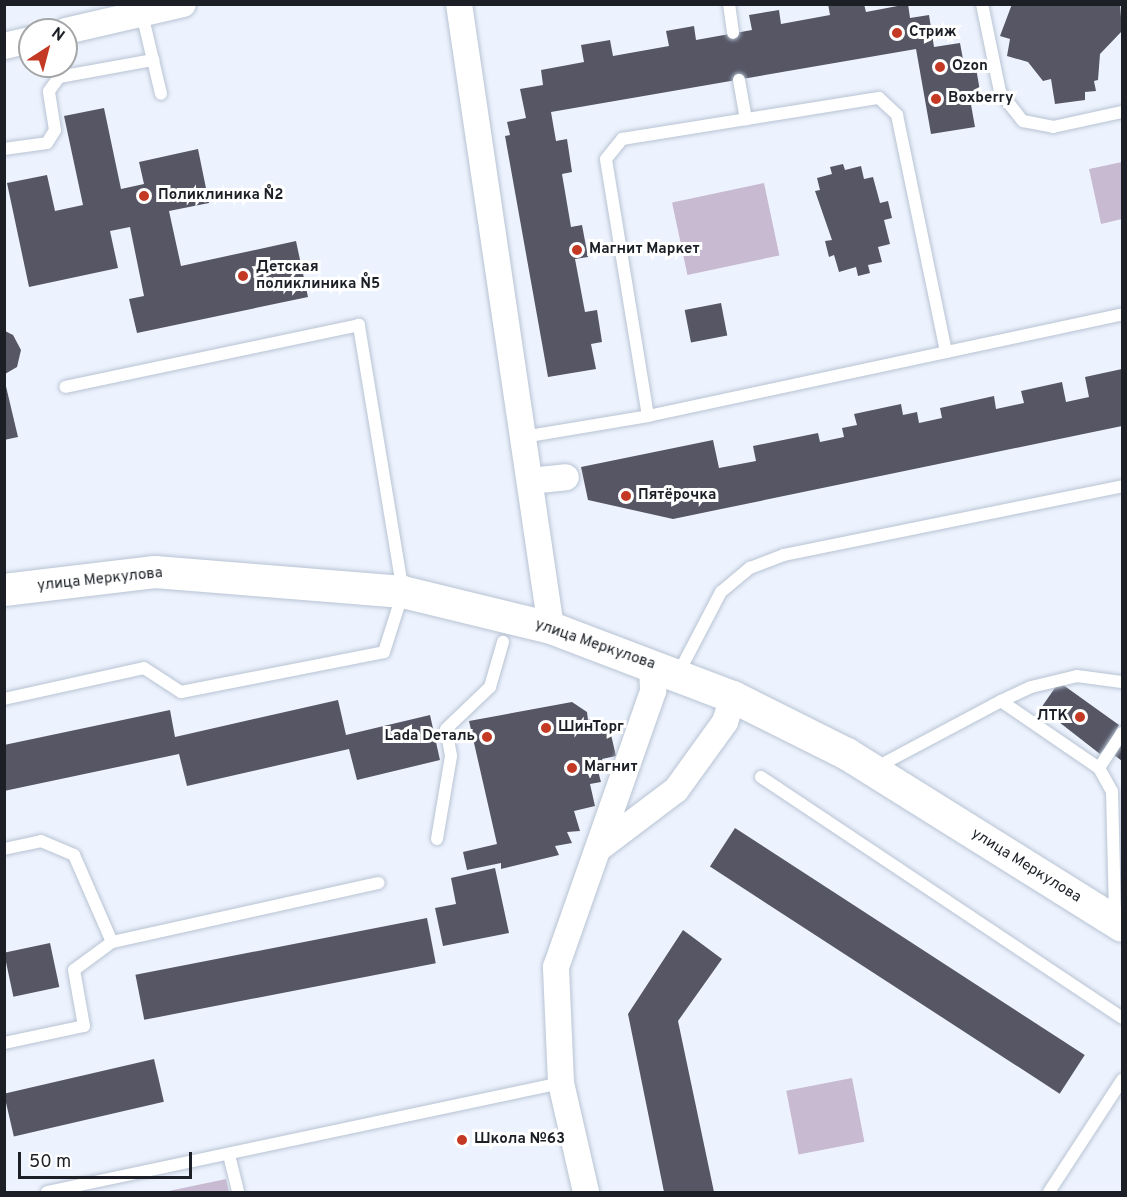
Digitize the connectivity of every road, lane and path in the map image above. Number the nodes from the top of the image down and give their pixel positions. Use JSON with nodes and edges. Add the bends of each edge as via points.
{"nodes":[{"id":1,"x":183,"y":4,"type":"edge"},
{"id":2,"x":459,"y":4,"type":"edge"},
{"id":3,"x":729,"y":4,"type":"edge"},
{"id":4,"x":982,"y":4,"type":"edge"},
{"id":5,"x":142,"y":14,"type":"junction"},
{"id":6,"x":78,"y":28,"type":"edge"},
{"id":7,"x":733,"y":33,"type":"dead end"},
{"id":8,"x":153,"y":60,"type":"junction"},
{"id":9,"x":739,"y":80,"type":"dead end"},
{"id":10,"x":161,"y":94,"type":"dead end"},
{"id":11,"x":1122,"y":112,"type":"edge"},
{"id":12,"x":746,"y":119,"type":"junction"},
{"id":13,"x":4,"y":149,"type":"edge"},
{"id":14,"x":1122,"y":314,"type":"edge"},
{"id":15,"x":946,"y":352,"type":"junction"},
{"id":16,"x":65,"y":387,"type":"dead end"},
{"id":17,"x":648,"y":416,"type":"junction"},
{"id":18,"x":523,"y":437,"type":"junction"},
{"id":19,"x":566,"y":477,"type":"dead end"},
{"id":20,"x":530,"y":481,"type":"junction"},
{"id":21,"x":1122,"y":486,"type":"edge"},
{"id":22,"x":4,"y":590,"type":"edge"},
{"id":23,"x":403,"y":592,"type":"junction"},
{"id":24,"x":551,"y":628,"type":"junction"},
{"id":25,"x":503,"y":642,"type":"dead end"},
{"id":26,"x":665,"y":670,"type":"junction"},
{"id":27,"x":1122,"y":682,"type":"edge"},
{"id":28,"x":734,"y":697,"type":"junction"},
{"id":29,"x":4,"y":699,"type":"edge"},
{"id":30,"x":1001,"y":701,"type":"junction"},
{"id":31,"x":1122,"y":733,"type":"edge"},
{"id":32,"x":1099,"y":768,"type":"junction"},
{"id":33,"x":873,"y":769,"type":"junction"},
{"id":34,"x":761,"y":777,"type":"dead end"},
{"id":35,"x":437,"y":839,"type":"dead end"},
{"id":36,"x":1119,"y":844,"type":"edge"},
{"id":37,"x":599,"y":848,"type":"junction"},
{"id":38,"x":4,"y":849,"type":"edge"},
{"id":39,"x":379,"y":883,"type":"dead end"},
{"id":40,"x":1119,"y":924,"type":"edge"},
{"id":41,"x":112,"y":942,"type":"junction"},
{"id":42,"x":1122,"y":1018,"type":"edge"},
{"id":43,"x":4,"y":1043,"type":"edge"},
{"id":44,"x":1122,"y":1080,"type":"edge"},
{"id":45,"x":561,"y":1083,"type":"junction"},
{"id":46,"x":228,"y":1155,"type":"junction"},
{"id":47,"x":47,"y":1192,"type":"edge"},
{"id":48,"x":238,"y":1192,"type":"edge"},
{"id":49,"x":586,"y":1192,"type":"edge"},
{"id":50,"x":1049,"y":1192,"type":"edge"}],
"edges":[{"from":1,"to":5,"type":"street"},
{"from":2,"to":18,"type":"street"},
{"from":3,"to":7,"type":"lane"},
{"from":4,"to":11,"type":"lane","via":[[1000,92],[1023,121],[1053,127]]},
{"from":5,"to":6,"type":"street"},
{"from":5,"to":8,"type":"lane"},
{"from":8,"to":10,"type":"lane"},
{"from":8,"to":13,"type":"lane","via":[[59,77],[49,91],[55,130],[46,143]]},
{"from":9,"to":12,"type":"lane"},
{"from":12,"to":15,"type":"lane","via":[[879,98],[897,115]]},
{"from":12,"to":17,"type":"lane","via":[[622,139],[606,159]]},
{"from":14,"to":15,"type":"lane"},
{"from":15,"to":17,"type":"lane"},
{"from":16,"to":23,"type":"lane","via":[[359,325]]},
{"from":17,"to":18,"type":"lane"},
{"from":18,"to":20,"type":"street"},
{"from":19,"to":20,"type":"street"},
{"from":20,"to":24,"type":"street"},
{"from":21,"to":26,"type":"lane","via":[[784,555],[750,568],[721,592]]},
{"from":22,"to":23,"type":"street","name":"улица Меркулова","via":[[155,572]]},
{"from":23,"to":24,"type":"street","name":"улица Меркулова"},
{"from":23,"to":29,"type":"lane","via":[[384,651],[181,692],[144,668]]},
{"from":24,"to":26,"type":"street","name":"улица Меркулова"},
{"from":25,"to":35,"type":"lane","via":[[490,687],[446,729],[451,756]]},
{"from":26,"to":28,"type":"street","name":"улица Меркулова"},
{"from":26,"to":37,"type":"street","via":[[653,691]]},
{"from":27,"to":30,"type":"lane","via":[[1077,676],[1031,687]]},
{"from":28,"to":33,"type":"street","name":"улица Меркулова"},
{"from":28,"to":37,"type":"street","via":[[725,723],[676,790]]},
{"from":30,"to":32,"type":"lane"},
{"from":30,"to":33,"type":"lane"},
{"from":31,"to":32,"type":"lane"},
{"from":32,"to":36,"type":"lane","via":[[1112,791]]},
{"from":33,"to":40,"type":"street","name":"улица Меркулова"},
{"from":34,"to":42,"type":"lane"},
{"from":36,"to":40,"type":"lane"},
{"from":37,"to":45,"type":"street","via":[[556,968]]},
{"from":38,"to":41,"type":"lane","via":[[41,841],[74,855]]},
{"from":39,"to":41,"type":"lane"},
{"from":41,"to":43,"type":"lane","via":[[74,970],[84,1026]]},
{"from":44,"to":50,"type":"lane"},
{"from":45,"to":46,"type":"lane"},
{"from":45,"to":49,"type":"street"},
{"from":46,"to":47,"type":"lane"},
{"from":46,"to":48,"type":"lane"}]}
